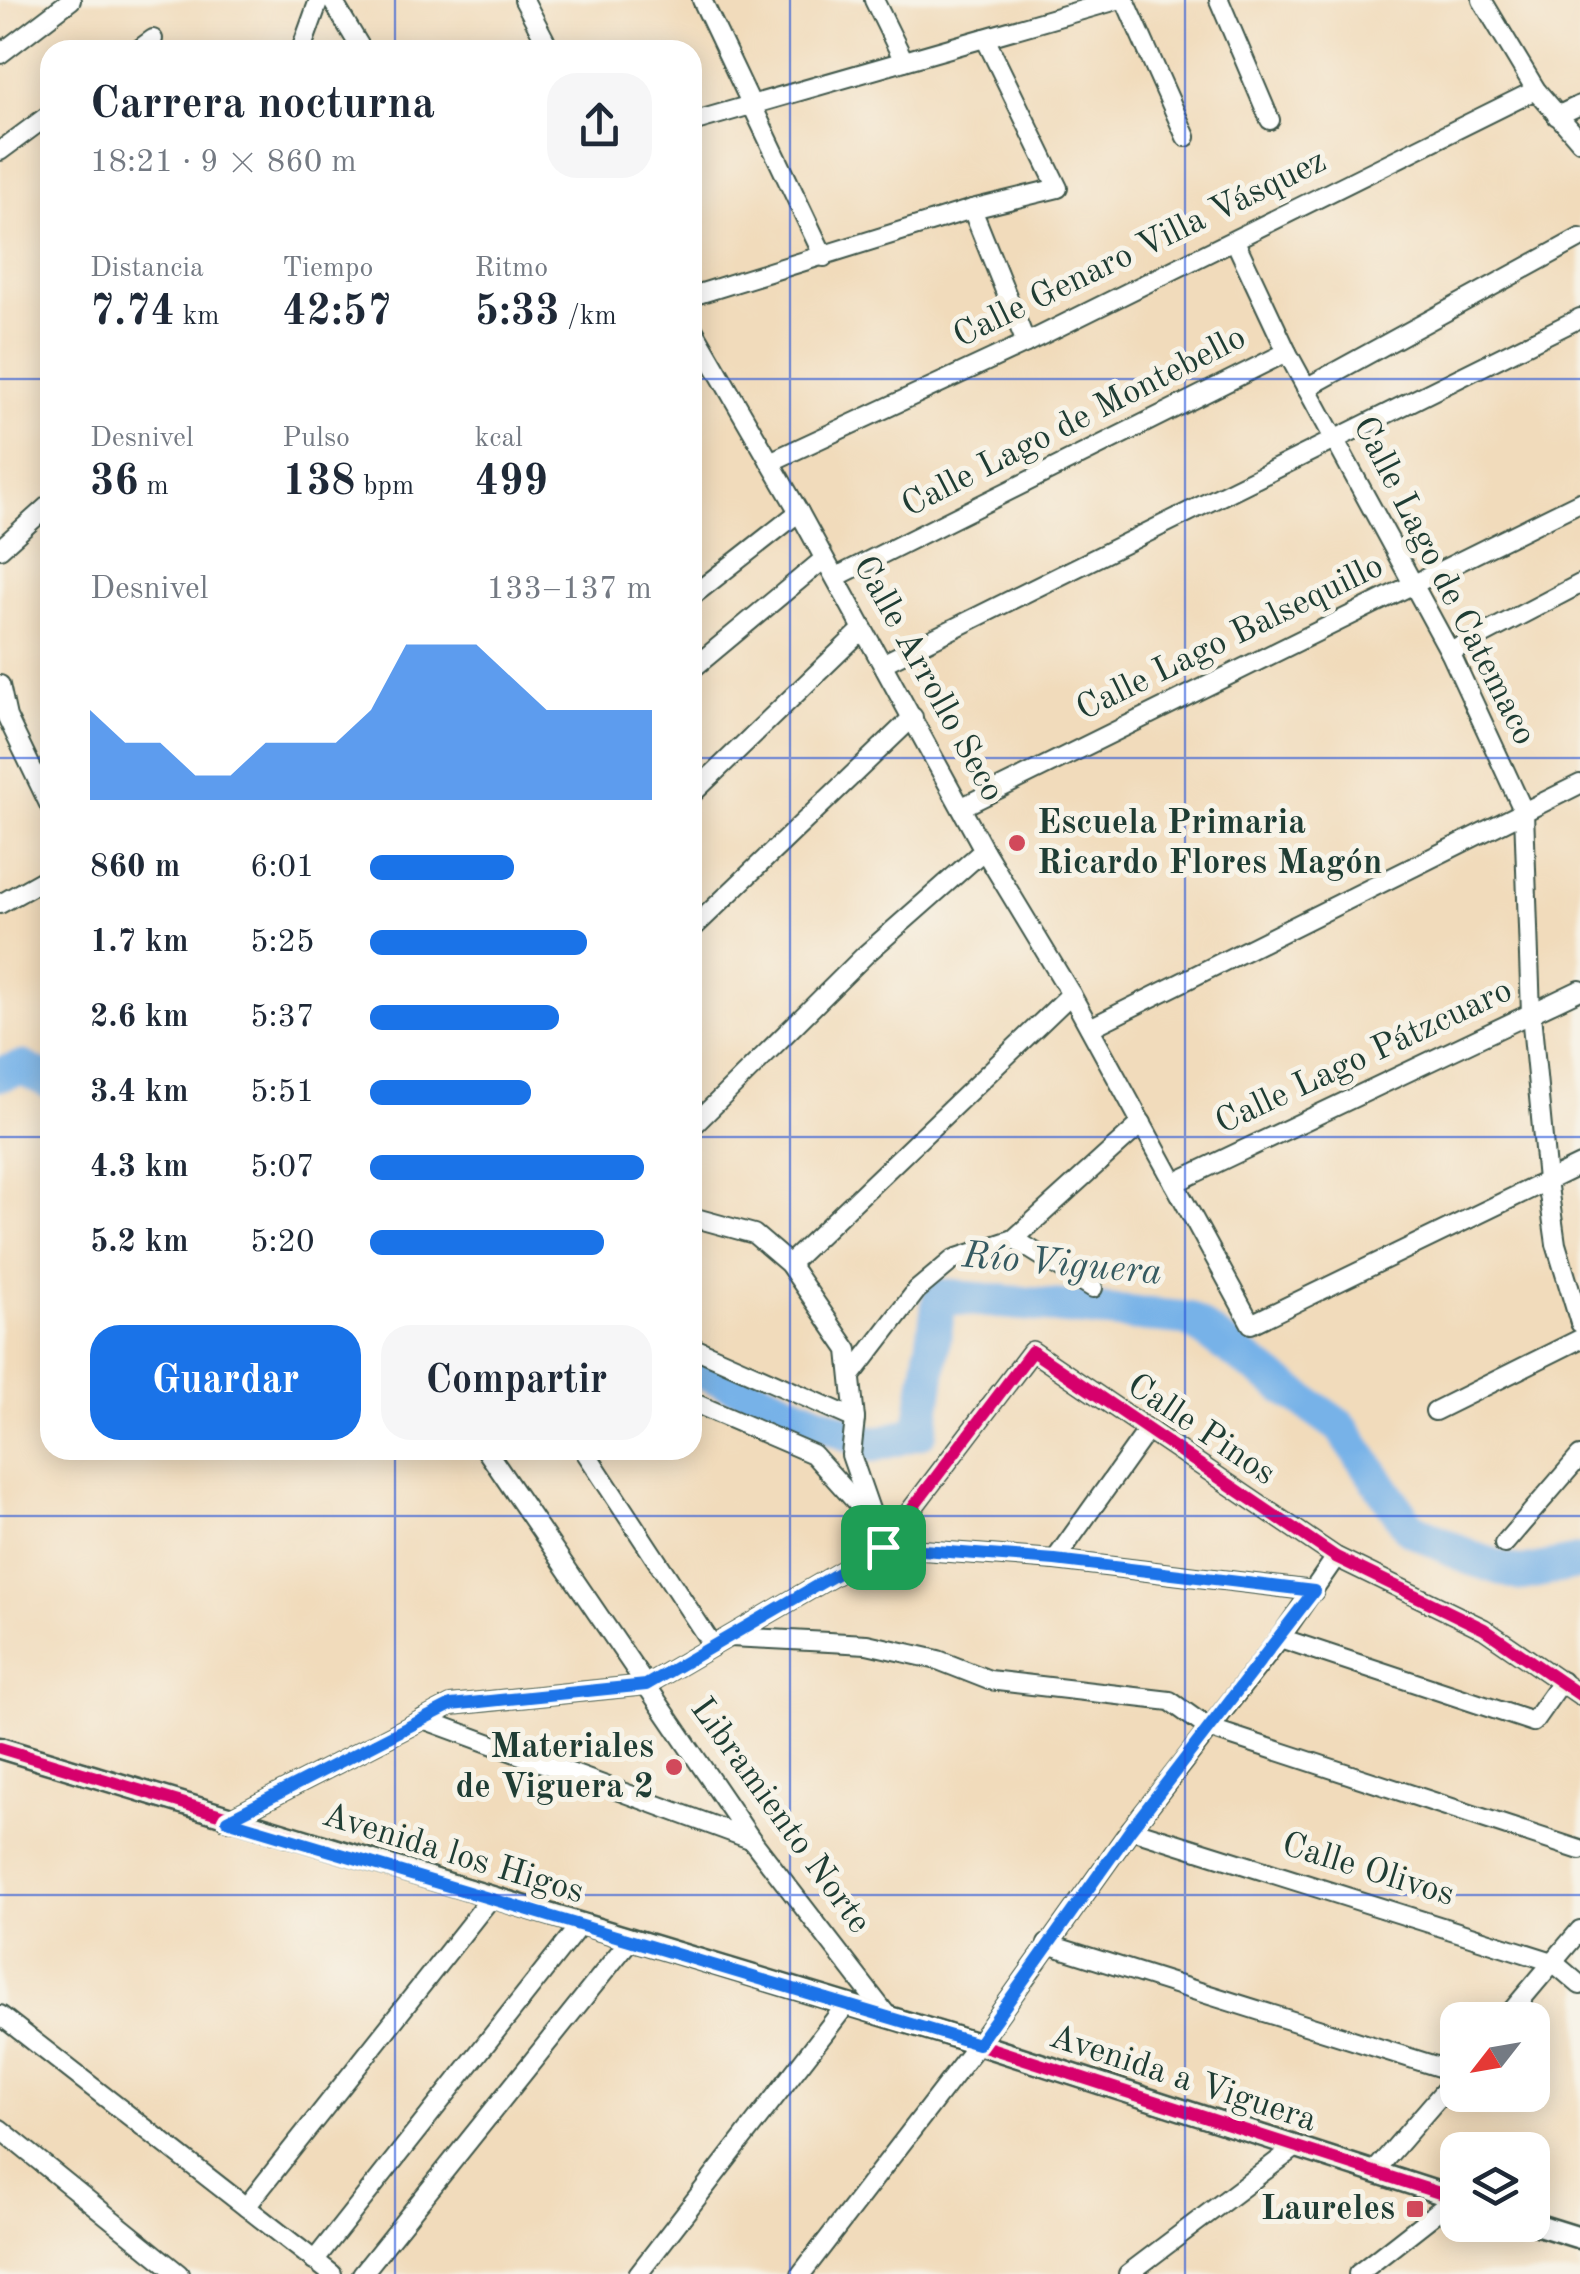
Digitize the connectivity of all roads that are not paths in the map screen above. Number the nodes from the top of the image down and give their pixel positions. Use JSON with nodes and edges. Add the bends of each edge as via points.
{"nodes":[{"id":1,"x":72,"y":0,"type":"edge"},
{"id":2,"x":319,"y":0,"type":"edge"},
{"id":3,"x":332,"y":0,"type":"edge"},
{"id":4,"x":524,"y":0,"type":"edge"},
{"id":5,"x":702,"y":0,"type":"edge"},
{"id":6,"x":874,"y":0,"type":"edge"},
{"id":7,"x":1117,"y":0,"type":"edge"},
{"id":8,"x":1125,"y":0,"type":"edge"},
{"id":9,"x":1218,"y":0,"type":"edge"},
{"id":10,"x":1482,"y":0,"type":"edge"},
{"id":11,"x":1046,"y":9,"type":"edge"},
{"id":12,"x":985,"y":38,"type":"junction"},
{"id":13,"x":304,"y":40,"type":"edge"},
{"id":14,"x":356,"y":40,"type":"edge"},
{"id":15,"x":545,"y":40,"type":"edge"},
{"id":16,"x":0,"y":54,"type":"edge"},
{"id":17,"x":904,"y":61,"type":"junction"},
{"id":18,"x":1536,"y":90,"type":"junction"},
{"id":19,"x":748,"y":105,"type":"junction"},
{"id":20,"x":1580,"y":105,"type":"edge"},
{"id":21,"x":1558,"y":116,"type":"junction"},
{"id":22,"x":702,"y":119,"type":"edge"},
{"id":23,"x":1270,"y":120,"type":"dead end"},
{"id":24,"x":40,"y":121,"type":"edge"},
{"id":25,"x":1186,"y":137,"type":"dead end"},
{"id":26,"x":1580,"y":141,"type":"edge"},
{"id":27,"x":0,"y":151,"type":"edge"},
{"id":28,"x":972,"y":209,"type":"junction"},
{"id":29,"x":1580,"y":238,"type":"edge"},
{"id":30,"x":1234,"y":241,"type":"junction"},
{"id":31,"x":824,"y":256,"type":"junction"},
{"id":32,"x":702,"y":293,"type":"edge"},
{"id":33,"x":1580,"y":318,"type":"edge"},
{"id":34,"x":1026,"y":343,"type":"junction"},
{"id":35,"x":702,"y":345,"type":"edge"},
{"id":36,"x":1287,"y":352,"type":"junction"},
{"id":37,"x":1306,"y":388,"type":"junction"},
{"id":38,"x":1338,"y":442,"type":"junction"},
{"id":39,"x":770,"y":462,"type":"junction"},
{"id":40,"x":1580,"y":502,"type":"edge"},
{"id":41,"x":799,"y":512,"type":"junction"},
{"id":42,"x":40,"y":513,"type":"edge"},
{"id":43,"x":0,"y":549,"type":"edge"},
{"id":44,"x":824,"y":559,"type":"junction"},
{"id":45,"x":836,"y":577,"type":"junction"},
{"id":46,"x":1412,"y":584,"type":"junction"},
{"id":47,"x":1580,"y":584,"type":"edge"},
{"id":48,"x":702,"y":588,"type":"edge"},
{"id":49,"x":863,"y":628,"type":"junction"},
{"id":50,"x":1450,"y":652,"type":"junction"},
{"id":51,"x":702,"y":661,"type":"edge"},
{"id":52,"x":884,"y":663,"type":"junction"},
{"id":53,"x":0,"y":685,"type":"edge"},
{"id":54,"x":913,"y":717,"type":"junction"},
{"id":55,"x":702,"y":784,"type":"edge"},
{"id":56,"x":1580,"y":784,"type":"edge"},
{"id":57,"x":40,"y":785,"type":"edge"},
{"id":58,"x":962,"y":806,"type":"junction"},
{"id":59,"x":1524,"y":812,"type":"junction"},
{"id":60,"x":984,"y":850,"type":"junction"},
{"id":61,"x":40,"y":882,"type":"edge"},
{"id":62,"x":0,"y":904,"type":"edge"},
{"id":63,"x":702,"y":918,"type":"edge"},
{"id":64,"x":1580,"y":990,"type":"edge"},
{"id":65,"x":1071,"y":994,"type":"junction"},
{"id":66,"x":1532,"y":1014,"type":"junction"},
{"id":67,"x":1090,"y":1028,"type":"junction"},
{"id":68,"x":702,"y":1116,"type":"edge"},
{"id":69,"x":1142,"y":1123,"type":"junction"},
{"id":70,"x":1580,"y":1166,"type":"edge"},
{"id":71,"x":1547,"y":1180,"type":"junction"},
{"id":72,"x":1174,"y":1183,"type":"junction"},
{"id":73,"x":702,"y":1220,"type":"edge"},
{"id":74,"x":1014,"y":1239,"type":"junction"},
{"id":75,"x":789,"y":1264,"type":"junction"},
{"id":76,"x":1093,"y":1288,"type":"dead end"},
{"id":77,"x":1580,"y":1323,"type":"edge"},
{"id":78,"x":1580,"y":1339,"type":"edge"},
{"id":79,"x":702,"y":1351,"type":"edge"},
{"id":80,"x":850,"y":1376,"type":"junction"},
{"id":81,"x":702,"y":1406,"type":"edge"},
{"id":82,"x":1435,"y":1411,"type":"dead end"},
{"id":83,"x":855,"y":1419,"type":"junction"},
{"id":84,"x":1147,"y":1430,"type":"junction"},
{"id":85,"x":1580,"y":1456,"type":"edge"},
{"id":86,"x":493,"y":1460,"type":"edge"},
{"id":87,"x":591,"y":1460,"type":"edge"},
{"id":88,"x":872,"y":1520,"type":"junction"},
{"id":89,"x":1504,"y":1544,"type":"dead end"},
{"id":90,"x":883,"y":1547,"type":"junction"},
{"id":91,"x":1336,"y":1557,"type":"junction"},
{"id":92,"x":1055,"y":1560,"type":"junction"},
{"id":93,"x":1314,"y":1591,"type":"junction"},
{"id":94,"x":1280,"y":1638,"type":"junction"},
{"id":95,"x":721,"y":1641,"type":"junction"},
{"id":96,"x":1562,"y":1682,"type":"junction"},
{"id":97,"x":646,"y":1685,"type":"junction"},
{"id":98,"x":1580,"y":1695,"type":"edge"},
{"id":99,"x":423,"y":1719,"type":"junction"},
{"id":100,"x":1208,"y":1728,"type":"junction"},
{"id":101,"x":0,"y":1748,"type":"edge"},
{"id":102,"x":227,"y":1820,"type":"junction"},
{"id":103,"x":1131,"y":1829,"type":"junction"},
{"id":104,"x":751,"y":1839,"type":"junction"},
{"id":105,"x":1580,"y":1850,"type":"edge"},
{"id":106,"x":490,"y":1899,"type":"junction"},
{"id":107,"x":579,"y":1926,"type":"junction"},
{"id":108,"x":1580,"y":1930,"type":"edge"},
{"id":109,"x":628,"y":1940,"type":"junction"},
{"id":110,"x":1047,"y":1944,"type":"junction"},
{"id":111,"x":1553,"y":1962,"type":"junction"},
{"id":112,"x":1580,"y":1985,"type":"edge"},
{"id":113,"x":1519,"y":2002,"type":"edge"},
{"id":114,"x":846,"y":2005,"type":"junction"},
{"id":115,"x":0,"y":2015,"type":"edge"},
{"id":116,"x":889,"y":2018,"type":"junction"},
{"id":117,"x":978,"y":2044,"type":"junction"},
{"id":118,"x":1440,"y":2068,"type":"edge"},
{"id":119,"x":1440,"y":2095,"type":"edge"},
{"id":120,"x":0,"y":2129,"type":"edge"},
{"id":121,"x":1296,"y":2147,"type":"junction"},
{"id":122,"x":1374,"y":2172,"type":"junction"},
{"id":123,"x":1440,"y":2194,"type":"edge"},
{"id":124,"x":246,"y":2207,"type":"junction"},
{"id":125,"x":1440,"y":2211,"type":"edge"},
{"id":126,"x":1550,"y":2229,"type":"edge"},
{"id":127,"x":1580,"y":2238,"type":"edge"},
{"id":128,"x":314,"y":2261,"type":"junction"},
{"id":129,"x":179,"y":2274,"type":"edge"},
{"id":130,"x":332,"y":2274,"type":"edge"},
{"id":131,"x":362,"y":2274,"type":"edge"},
{"id":132,"x":638,"y":2274,"type":"edge"},
{"id":133,"x":801,"y":2274,"type":"edge"},
{"id":134,"x":1128,"y":2274,"type":"edge"},
{"id":135,"x":1358,"y":2274,"type":"edge"}],
"edges":[{"from":1,"to":16,"type":"street"},
{"from":2,"to":13,"type":"street"},
{"from":3,"to":14,"type":"street"},
{"from":4,"to":15,"type":"street"},
{"from":5,"to":19,"type":"street"},
{"from":6,"to":17,"type":"street"},
{"from":7,"to":11,"type":"street"},
{"from":8,"to":25,"type":"street"},
{"from":9,"to":23,"type":"street"},
{"from":10,"to":18,"type":"street"},
{"from":11,"to":12,"type":"street"},
{"from":12,"to":17,"type":"street"},
{"from":12,"to":28,"type":"street","via":[[1058,188]]},
{"from":17,"to":19,"type":"street"},
{"from":18,"to":21,"type":"street"},
{"from":18,"to":30,"type":"street","name":"Calle Genaro Villa Vásquez"},
{"from":19,"to":22,"type":"street"},
{"from":19,"to":31,"type":"street"},
{"from":20,"to":21,"type":"street"},
{"from":21,"to":26,"type":"street"},
{"from":24,"to":27,"type":"street"},
{"from":28,"to":31,"type":"street"},
{"from":28,"to":34,"type":"street"},
{"from":29,"to":37,"type":"street"},
{"from":30,"to":34,"type":"street","name":"Calle Genaro Villa Vásquez"},
{"from":30,"to":36,"type":"street","name":"Calle Lago de Catemaco"},
{"from":31,"to":32,"type":"street"},
{"from":33,"to":38,"type":"street"},
{"from":34,"to":39,"type":"street","name":"Calle Genaro Villa Vásquez"},
{"from":35,"to":39,"type":"street","name":"Calle Arrollo Seco"},
{"from":36,"to":37,"type":"street","name":"Calle Lago de Catemaco"},
{"from":36,"to":45,"type":"street","name":"Calle Lago de Montebello"},
{"from":37,"to":38,"type":"street","name":"Calle Lago de Catemaco"},
{"from":38,"to":46,"type":"street","name":"Calle Lago de Catemaco"},
{"from":38,"to":52,"type":"street"},
{"from":39,"to":41,"type":"street","name":"Calle Arrollo Seco"},
{"from":40,"to":46,"type":"street","name":"Calle Lago Balsequillo"},
{"from":41,"to":44,"type":"street","name":"Calle Arrollo Seco"},
{"from":41,"to":48,"type":"street"},
{"from":42,"to":43,"type":"street"},
{"from":44,"to":45,"type":"street","name":"Calle Arrollo Seco"},
{"from":44,"to":51,"type":"street"},
{"from":45,"to":49,"type":"street","name":"Calle Arrollo Seco"},
{"from":46,"to":50,"type":"street","name":"Calle Lago de Catemaco"},
{"from":46,"to":58,"type":"street","name":"Calle Lago Balsequillo"},
{"from":47,"to":50,"type":"street"},
{"from":49,"to":52,"type":"street","name":"Calle Arrollo Seco"},
{"from":49,"to":55,"type":"street"},
{"from":50,"to":59,"type":"street","name":"Calle Lago de Catemaco"},
{"from":52,"to":54,"type":"street","name":"Calle Arrollo Seco"},
{"from":53,"to":57,"type":"street","via":[[7,717]]},
{"from":54,"to":58,"type":"street","name":"Calle Arrollo Seco"},
{"from":54,"to":63,"type":"street"},
{"from":56,"to":59,"type":"street"},
{"from":58,"to":60,"type":"street","name":"Calle Arrollo Seco"},
{"from":59,"to":66,"type":"street","name":"Calle Lago de Catemaco"},
{"from":59,"to":67,"type":"street"},
{"from":60,"to":65,"type":"street","name":"Calle Arrollo Seco"},
{"from":60,"to":68,"type":"street","via":[[865,955]]},
{"from":61,"to":62,"type":"street"},
{"from":64,"to":66,"type":"street","name":"Calle Lago Pátzcuaro"},
{"from":65,"to":67,"type":"street","name":"Calle Arrollo Seco"},
{"from":65,"to":75,"type":"street"},
{"from":66,"to":71,"type":"street","name":"Calle Lago de Catemaco"},
{"from":66,"to":72,"type":"street","name":"Calle Lago Pátzcuaro"},
{"from":67,"to":69,"type":"street","name":"Calle Arrollo Seco"},
{"from":69,"to":72,"type":"street","name":"Calle Arrollo Seco"},
{"from":69,"to":74,"type":"street"},
{"from":70,"to":71,"type":"street"},
{"from":71,"to":72,"type":"street","name":"Calle Arrollo Seco","via":[[1252,1324]]},
{"from":71,"to":77,"type":"street","name":"Calle Lago de Catemaco","via":[[1556,1244]]},
{"from":73,"to":75,"type":"street","via":[[754,1234]]},
{"from":74,"to":76,"type":"street"},
{"from":74,"to":80,"type":"street","via":[[954,1260],[930,1280]]},
{"from":75,"to":80,"type":"street","via":[[848,1350]]},
{"from":78,"to":82,"type":"street"},
{"from":79,"to":83,"type":"street"},
{"from":80,"to":83,"type":"street"},
{"from":81,"to":88,"type":"street","via":[[814,1454]]},
{"from":83,"to":88,"type":"street","via":[[851,1455]]},
{"from":84,"to":90,"type":"street","name":"Calle Pinos","via":[[1032,1351]]},
{"from":84,"to":91,"type":"street","name":"Calle Pinos"},
{"from":84,"to":92,"type":"street"},
{"from":85,"to":89,"type":"street"},
{"from":86,"to":97,"type":"street","name":"Libramiento Norte"},
{"from":87,"to":95,"type":"street"},
{"from":88,"to":90,"type":"street"},
{"from":90,"to":92,"type":"street"},
{"from":90,"to":95,"type":"street"},
{"from":91,"to":93,"type":"street"},
{"from":91,"to":96,"type":"street","name":"Calle Pinos","via":[[1484,1629]]},
{"from":92,"to":93,"type":"street"},
{"from":93,"to":94,"type":"street"},
{"from":94,"to":96,"type":"street","via":[[1533,1722]]},
{"from":94,"to":100,"type":"street"},
{"from":95,"to":97,"type":"street"},
{"from":95,"to":100,"type":"street","via":[[867,1644],[989,1680],[1170,1702]]},
{"from":96,"to":98,"type":"street","name":"Calle Pinos"},
{"from":97,"to":99,"type":"street","via":[[451,1705]]},
{"from":97,"to":104,"type":"street","name":"Libramiento Norte"},
{"from":99,"to":102,"type":"street"},
{"from":99,"to":104,"type":"street"},
{"from":100,"to":103,"type":"street"},
{"from":100,"to":105,"type":"street"},
{"from":101,"to":102,"type":"street","name":"Avenida los Higos"},
{"from":102,"to":106,"type":"street","name":"Avenida los Higos"},
{"from":103,"to":110,"type":"street"},
{"from":103,"to":111,"type":"street","name":"Calle Olivos"},
{"from":104,"to":116,"type":"street","name":"Libramiento Norte"},
{"from":106,"to":107,"type":"street","name":"Avenida los Higos"},
{"from":106,"to":124,"type":"street"},
{"from":107,"to":109,"type":"street","name":"Avenida los Higos"},
{"from":107,"to":128,"type":"street"},
{"from":108,"to":111,"type":"street"},
{"from":109,"to":114,"type":"street","name":"Avenida los Higos"},
{"from":109,"to":131,"type":"street"},
{"from":110,"to":117,"type":"street"},
{"from":110,"to":118,"type":"street"},
{"from":111,"to":112,"type":"street","name":"Calle Olivos"},
{"from":111,"to":113,"type":"street"},
{"from":114,"to":116,"type":"street","name":"Avenida los Higos"},
{"from":114,"to":132,"type":"street"},
{"from":115,"to":124,"type":"street"},
{"from":116,"to":117,"type":"street","name":"Avenida a Viguera"},
{"from":117,"to":121,"type":"street","name":"Avenida a Viguera"},
{"from":117,"to":133,"type":"street"},
{"from":119,"to":122,"type":"street"},
{"from":120,"to":129,"type":"street"},
{"from":121,"to":122,"type":"street","name":"Avenida a Viguera"},
{"from":121,"to":134,"type":"street"},
{"from":122,"to":123,"type":"street","name":"Avenida a Viguera"},
{"from":124,"to":128,"type":"street"},
{"from":125,"to":135,"type":"street"},
{"from":126,"to":127,"type":"street"},
{"from":128,"to":130,"type":"street"}]}
